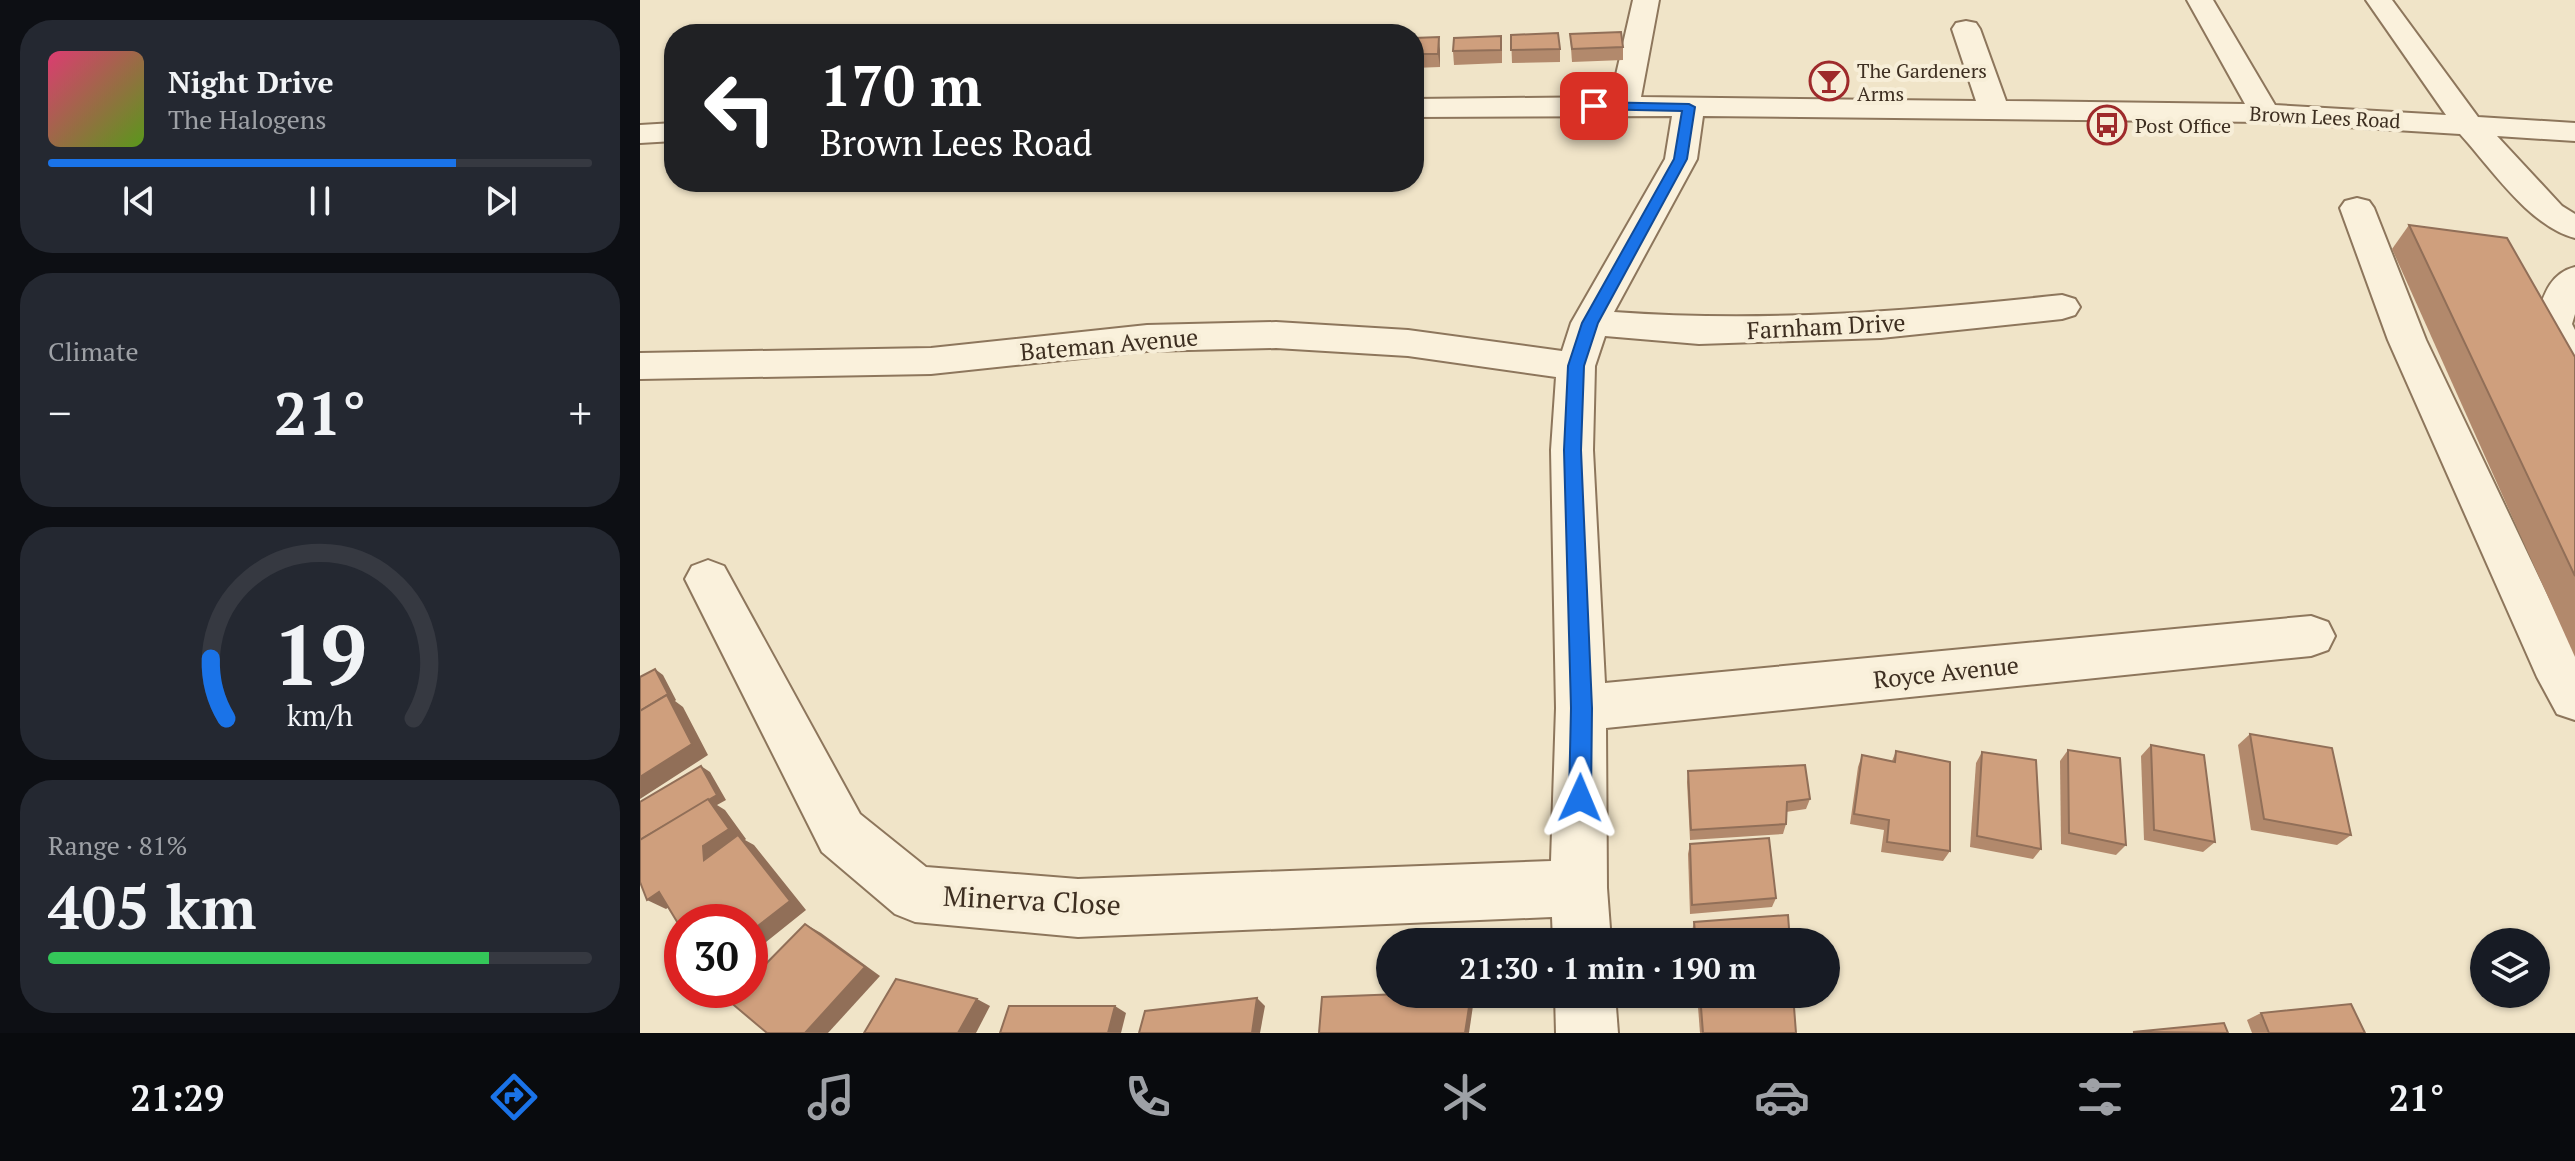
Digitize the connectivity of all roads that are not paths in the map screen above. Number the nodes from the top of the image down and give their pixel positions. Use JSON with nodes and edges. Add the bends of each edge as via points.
{"nodes":[{"id":1,"x":1646,"y":0,"type":"edge"},
{"id":2,"x":2200,"y":0,"type":"edge"},
{"id":3,"x":2379,"y":0,"type":"edge"},
{"id":4,"x":1966,"y":29,"type":"dead end"},
{"id":5,"x":1624,"y":106,"type":"junction"},
{"id":6,"x":1689,"y":107,"type":"junction"},
{"id":7,"x":1424,"y":108,"type":"edge"},
{"id":8,"x":1995,"y":111,"type":"junction"},
{"id":9,"x":2265,"y":113,"type":"junction"},
{"id":10,"x":2468,"y":124,"type":"junction"},
{"id":11,"x":2575,"y":132,"type":"edge"},
{"id":12,"x":664,"y":133,"type":"edge"},
{"id":13,"x":640,"y":134,"type":"edge"},
{"id":14,"x":2357,"y":208,"type":"dead end"},
{"id":15,"x":2575,"y":228,"type":"edge"},
{"id":16,"x":2575,"y":278,"type":"edge"},
{"id":17,"x":2062,"y":307,"type":"dead end"},
{"id":18,"x":1590,"y":323,"type":"junction"},
{"id":19,"x":2575,"y":364,"type":"edge"},
{"id":20,"x":640,"y":366,"type":"edge"},
{"id":21,"x":1576,"y":366,"type":"junction"},
{"id":22,"x":708,"y":579,"type":"dead end"},
{"id":23,"x":2311,"y":636,"type":"dead end"},
{"id":24,"x":2571,"y":685,"type":"edge"},
{"id":25,"x":1581,"y":708,"type":"junction"},
{"id":26,"x":1579,"y":888,"type":"junction"},
{"id":27,"x":1581,"y":928,"type":"edge"},
{"id":28,"x":1586,"y":1008,"type":"edge"},
{"id":29,"x":1587,"y":1033,"type":"edge"}],
"edges":[{"from":1,"to":5,"type":"street"},
{"from":2,"to":9,"type":"street"},
{"from":3,"to":10,"type":"street"},
{"from":4,"to":8,"type":"street"},
{"from":5,"to":6,"type":"street","name":"Brown Lees Road"},
{"from":5,"to":7,"type":"street","name":"Brown Lees Road"},
{"from":6,"to":8,"type":"street","name":"Brown Lees Road"},
{"from":6,"to":18,"type":"street","via":[[1681,159]]},
{"from":8,"to":9,"type":"street","name":"Brown Lees Road"},
{"from":9,"to":10,"type":"street","name":"Brown Lees Road"},
{"from":10,"to":11,"type":"street","name":"Brown Lees Road"},
{"from":10,"to":15,"type":"street","via":[[2550,213]]},
{"from":12,"to":13,"type":"street"},
{"from":14,"to":24,"type":"street","via":[[2407,340]]},
{"from":16,"to":19,"type":"street","via":[[2565,288],[2553,324]]},
{"from":17,"to":18,"type":"street","name":"Farnham Drive","via":[[1866,326],[1699,331]]},
{"from":18,"to":21,"type":"street"},
{"from":20,"to":21,"type":"street","name":"Bateman Avenue","via":[[931,361],[1147,338],[1276,335],[1408,343]]},
{"from":21,"to":25,"type":"street","via":[[1572,450]]},
{"from":22,"to":26,"type":"street","name":"Minerva Close","via":[[841,833],[915,894],[1078,908]]},
{"from":23,"to":25,"type":"street","name":"Royce Avenue"},
{"from":25,"to":26,"type":"street"},
{"from":26,"to":27,"type":"street"},
{"from":28,"to":29,"type":"street"}]}
